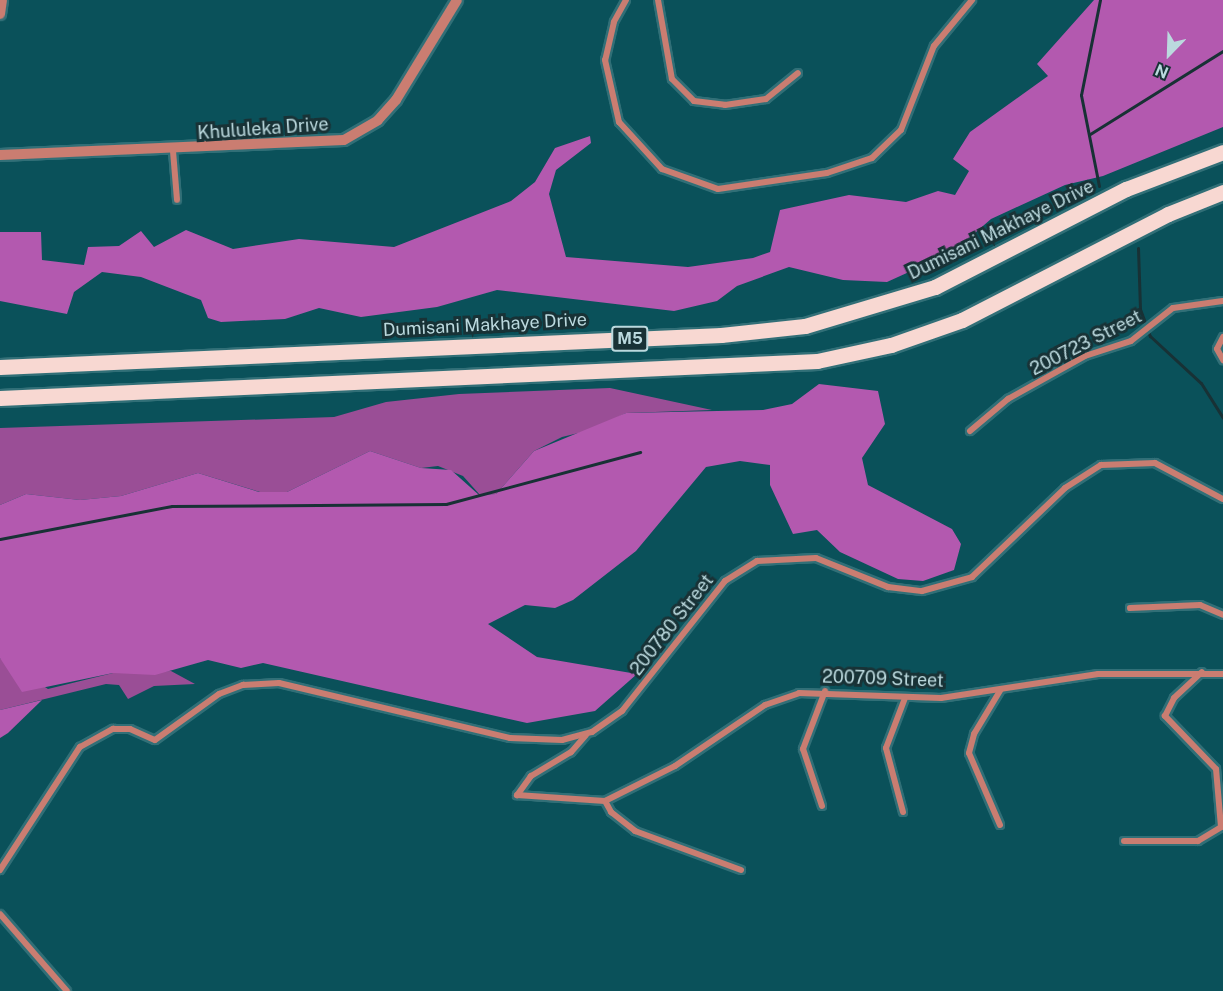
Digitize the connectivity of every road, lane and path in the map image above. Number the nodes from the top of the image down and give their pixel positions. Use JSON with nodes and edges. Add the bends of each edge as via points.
{"nodes":[{"id":1,"x":2,"y":0,"type":"edge"},
{"id":2,"x":457,"y":0,"type":"edge"},
{"id":3,"x":626,"y":0,"type":"edge"},
{"id":4,"x":658,"y":0,"type":"edge"},
{"id":5,"x":972,"y":0,"type":"edge"},
{"id":6,"x":0,"y":14,"type":"edge"},
{"id":7,"x":798,"y":73,"type":"dead end"},
{"id":8,"x":173,"y":151,"type":"junction"},
{"id":9,"x":1223,"y":152,"type":"edge"},
{"id":10,"x":0,"y":156,"type":"edge"},
{"id":11,"x":1223,"y":192,"type":"edge"},
{"id":12,"x":177,"y":200,"type":"dead end"},
{"id":13,"x":1223,"y":301,"type":"edge"},
{"id":14,"x":1223,"y":337,"type":"edge"},
{"id":15,"x":1223,"y":360,"type":"edge"},
{"id":16,"x":0,"y":367,"type":"edge"},
{"id":17,"x":0,"y":398,"type":"edge"},
{"id":18,"x":970,"y":431,"type":"dead end"},
{"id":19,"x":1223,"y":499,"type":"edge"},
{"id":20,"x":1130,"y":608,"type":"dead end"},
{"id":21,"x":1223,"y":615,"type":"edge"},
{"id":22,"x":1202,"y":672,"type":"junction"},
{"id":23,"x":1223,"y":674,"type":"edge"},
{"id":24,"x":1001,"y":689,"type":"junction"},
{"id":25,"x":825,"y":691,"type":"junction"},
{"id":26,"x":905,"y":698,"type":"junction"},
{"id":27,"x":586,"y":735,"type":"junction"},
{"id":28,"x":605,"y":801,"type":"junction"},
{"id":29,"x":822,"y":806,"type":"dead end"},
{"id":30,"x":903,"y":812,"type":"dead end"},
{"id":31,"x":1000,"y":825,"type":"dead end"},
{"id":32,"x":1124,"y":841,"type":"dead end"},
{"id":33,"x":0,"y":870,"type":"edge"},
{"id":34,"x":741,"y":870,"type":"dead end"},
{"id":35,"x":0,"y":914,"type":"edge"},
{"id":36,"x":67,"y":991,"type":"edge"}],
"edges":[{"from":1,"to":6,"type":"street"},
{"from":2,"to":8,"type":"street","name":"Khululeka Drive","via":[[396,100],[362,131],[317,145]]},
{"from":3,"to":5,"type":"street","via":[[614,22],[605,60],[620,122],[662,169],[718,189],[827,173],[872,158],[901,130],[933,46]]},
{"from":4,"to":7,"type":"street","via":[[672,80],[694,101],[725,105],[766,99]]},
{"from":8,"to":10,"type":"street","name":"Khululeka Drive"},
{"from":8,"to":12,"type":"street"},
{"from":9,"to":16,"type":"main road","name":"Dumisani Makhaye Drive","number":"M5","via":[[1126,189],[935,287],[805,326],[710,335]]},
{"from":11,"to":17,"type":"main road","number":"M5","via":[[1168,214],[962,320],[891,345],[817,361]]},
{"from":13,"to":18,"type":"street","name":"200723 Street","via":[[1173,308],[1131,340],[1085,356],[1008,399]]},
{"from":14,"to":15,"type":"street","via":[[1217,349]]},
{"from":19,"to":27,"type":"street","name":"200780 Street","via":[[1155,463],[1101,465],[1065,488],[972,577],[922,591],[888,587],[816,558],[757,561],[710,598],[622,711]]},
{"from":20,"to":21,"type":"street","via":[[1200,604]]},
{"from":22,"to":23,"type":"street","name":"200709 Street"},
{"from":22,"to":24,"type":"street","name":"200709 Street","via":[[1098,674]]},
{"from":22,"to":32,"type":"street","via":[[1174,698],[1165,716],[1216,769],[1221,827],[1190,842]]},
{"from":24,"to":26,"type":"street","name":"200709 Street"},
{"from":24,"to":31,"type":"street","via":[[974,734],[969,753]]},
{"from":25,"to":26,"type":"street","name":"200709 Street"},
{"from":25,"to":28,"type":"street","name":"200709 Street","via":[[765,705],[675,766]]},
{"from":25,"to":29,"type":"street","via":[[803,749]]},
{"from":26,"to":30,"type":"street","via":[[886,748]]},
{"from":27,"to":28,"type":"street","via":[[582,744],[531,776],[516,792],[523,798]]},
{"from":27,"to":33,"type":"street","name":"200780 Street","via":[[542,743],[510,738],[269,683],[219,694],[155,740],[130,729],[113,729],[80,747]]},
{"from":28,"to":34,"type":"street","via":[[618,820],[635,831]]},
{"from":35,"to":36,"type":"street"}]}
